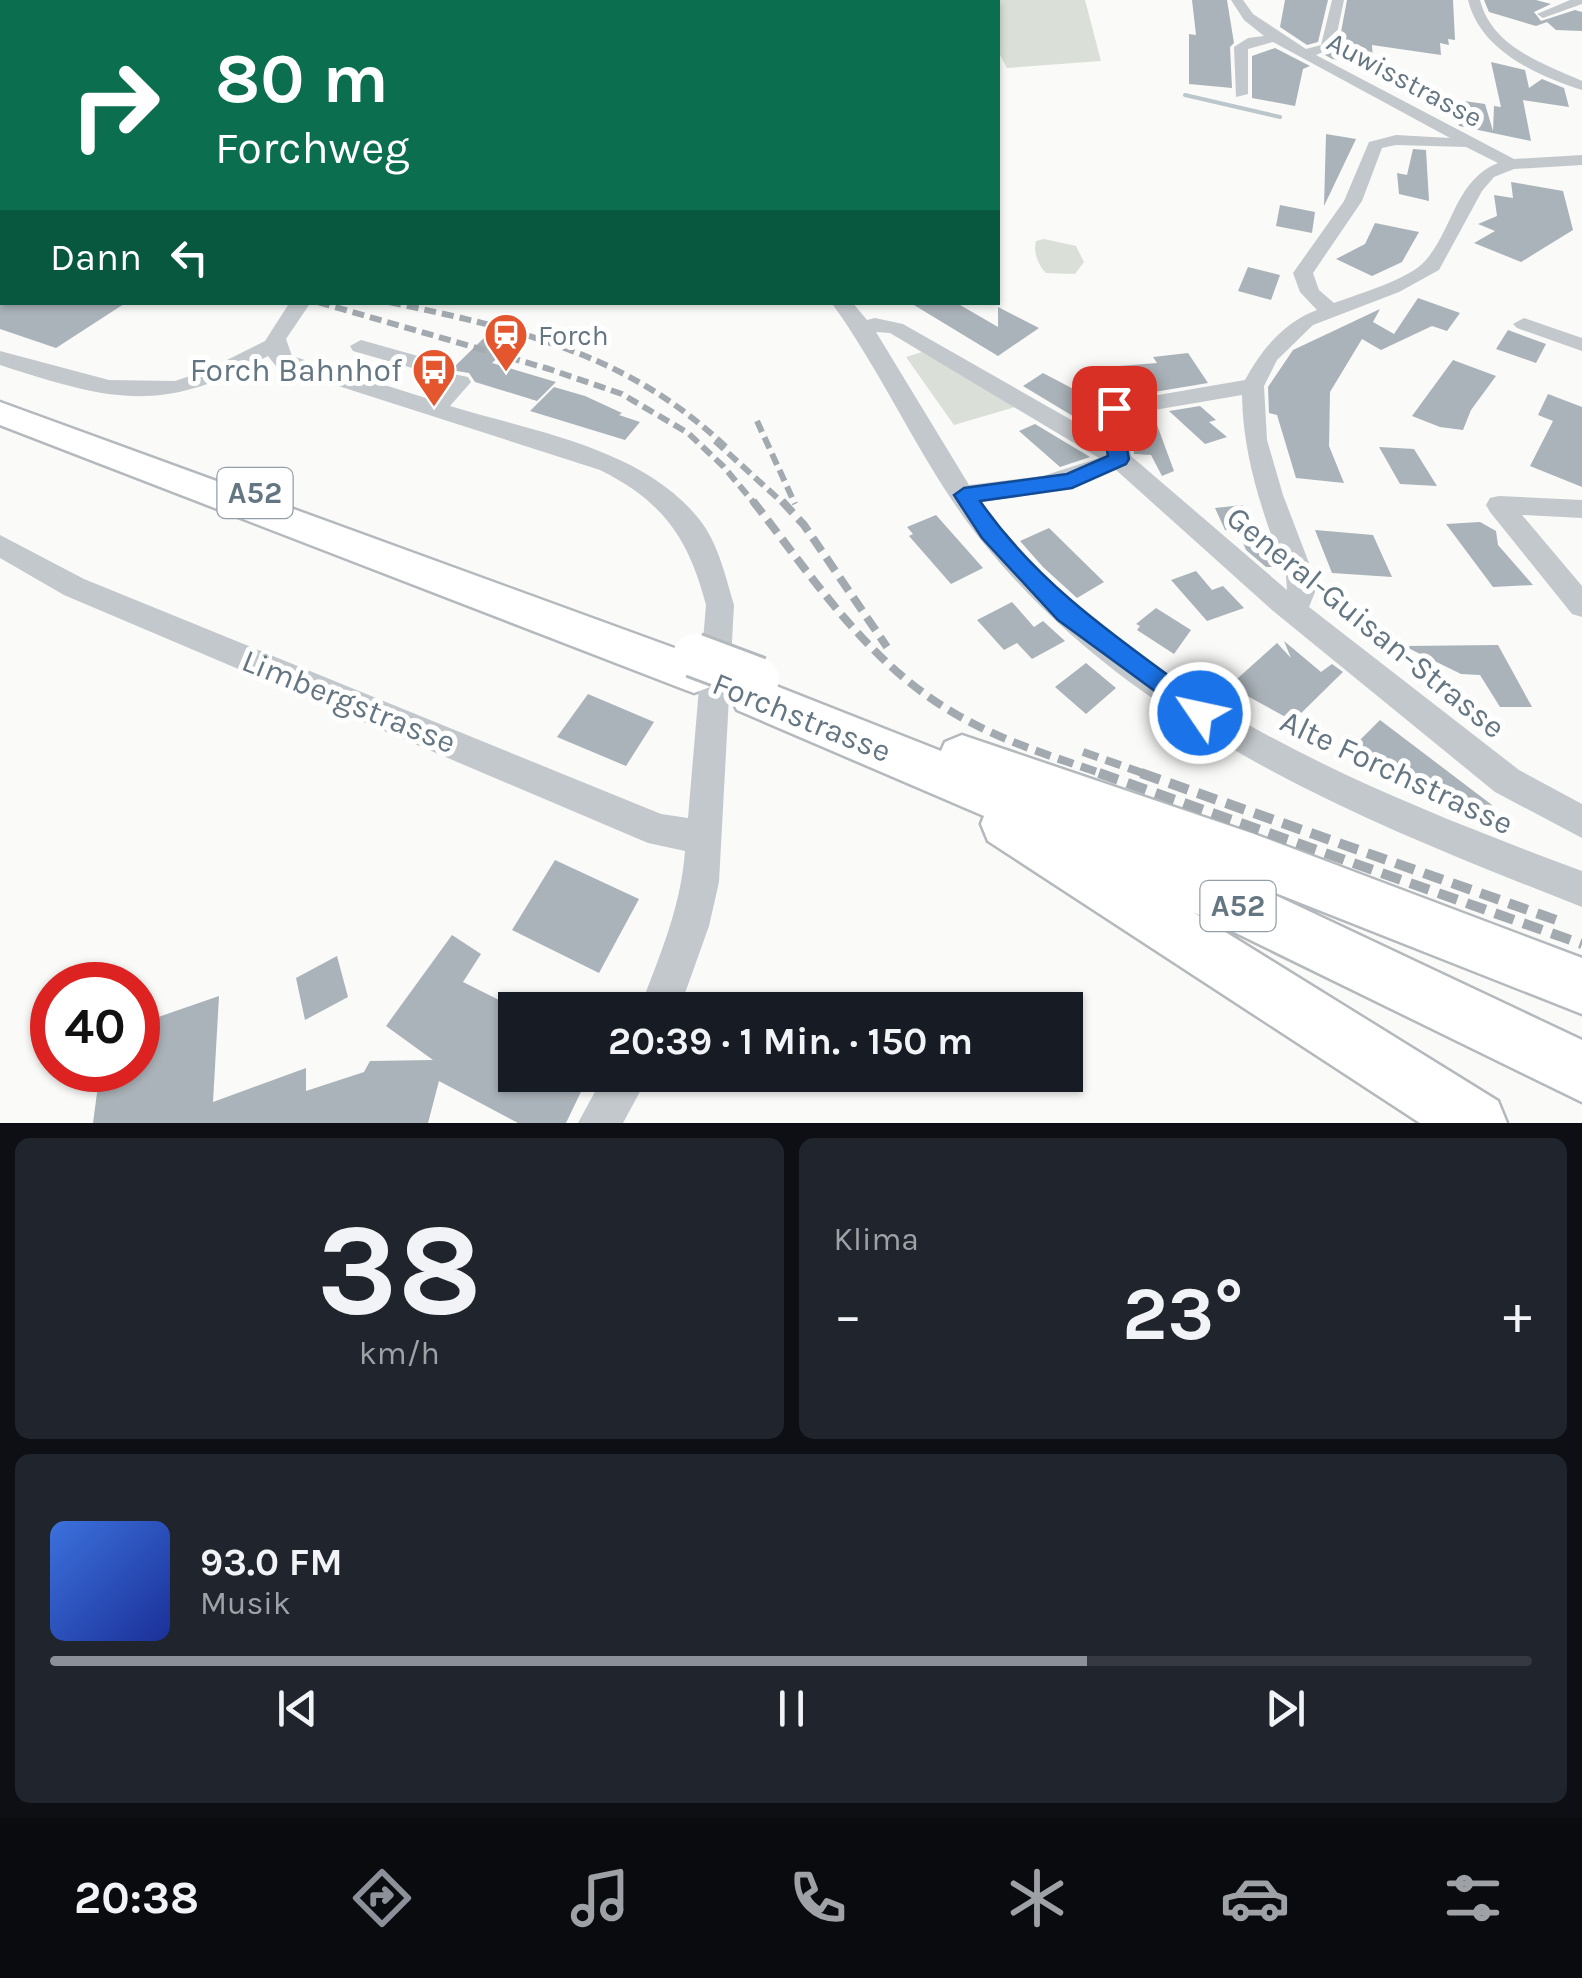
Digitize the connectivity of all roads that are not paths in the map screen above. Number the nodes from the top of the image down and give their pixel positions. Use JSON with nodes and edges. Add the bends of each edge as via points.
{"nodes":[{"id":1,"x":1237,"y":0,"type":"edge"},
{"id":2,"x":1338,"y":0,"type":"edge"},
{"id":3,"x":1474,"y":0,"type":"edge"},
{"id":4,"x":1582,"y":0,"type":"edge"},
{"id":5,"x":1543,"y":14,"type":"dead end"},
{"id":6,"x":1275,"y":38,"type":"junction"},
{"id":7,"x":1304,"y":54,"type":"junction"},
{"id":8,"x":1582,"y":86,"type":"edge"},
{"id":9,"x":1242,"y":94,"type":"dead end"},
{"id":10,"x":1472,"y":144,"type":"junction"},
{"id":11,"x":1582,"y":160,"type":"edge"},
{"id":12,"x":1511,"y":164,"type":"junction"},
{"id":13,"x":843,"y":305,"type":"edge"},
{"id":14,"x":884,"y":305,"type":"edge"},
{"id":15,"x":298,"y":307,"type":"edge"},
{"id":16,"x":1329,"y":310,"type":"junction"},
{"id":17,"x":1524,"y":324,"type":"dead end"},
{"id":18,"x":864,"y":330,"type":"junction"},
{"id":19,"x":274,"y":344,"type":"junction"},
{"id":20,"x":923,"y":345,"type":"junction"},
{"id":21,"x":1582,"y":345,"type":"edge"},
{"id":22,"x":361,"y":346,"type":"dead end"},
{"id":23,"x":0,"y":358,"type":"edge"},
{"id":24,"x":1254,"y":386,"type":"junction"},
{"id":25,"x":0,"y":398,"type":"edge"},
{"id":26,"x":434,"y":408,"type":"junction"},
{"id":27,"x":0,"y":413,"type":"edge"},
{"id":28,"x":1113,"y":416,"type":"junction"},
{"id":29,"x":1086,"y":438,"type":"junction"},
{"id":30,"x":1119,"y":459,"type":"junction"},
{"id":31,"x":964,"y":495,"type":"junction"},
{"id":32,"x":1582,"y":509,"type":"edge"},
{"id":33,"x":0,"y":545,"type":"edge"},
{"id":34,"x":1582,"y":606,"type":"edge"},
{"id":35,"x":1293,"y":611,"type":"junction"},
{"id":36,"x":694,"y":664,"type":"junction"},
{"id":37,"x":901,"y":746,"type":"junction"},
{"id":38,"x":1582,"y":822,"type":"edge"},
{"id":39,"x":706,"y":837,"type":"junction"},
{"id":40,"x":1582,"y":889,"type":"edge"},
{"id":41,"x":1582,"y":986,"type":"edge"},
{"id":42,"x":666,"y":992,"type":"edge"},
{"id":43,"x":1582,"y":1044,"type":"edge"},
{"id":44,"x":1582,"y":1072,"type":"edge"},
{"id":45,"x":618,"y":1092,"type":"edge"},
{"id":46,"x":599,"y":1123,"type":"edge"},
{"id":47,"x":1476,"y":1123,"type":"edge"}],
"edges":[{"from":1,"to":6,"type":"street","name":"Auwisstrasse"},
{"from":2,"to":7,"type":"street","via":[[1327,47]]},
{"from":3,"to":8,"type":"street","via":[[1476,17],[1498,40]]},
{"from":4,"to":5,"type":"street"},
{"from":6,"to":7,"type":"street","name":"Auwisstrasse"},
{"from":6,"to":9,"type":"street","via":[[1241,47]]},
{"from":7,"to":10,"type":"street","name":"Auwisstrasse"},
{"from":10,"to":12,"type":"street","name":"Auwisstrasse"},
{"from":10,"to":16,"type":"street","via":[[1375,145],[1353,201],[1303,273],[1310,292]]},
{"from":11,"to":12,"type":"street"},
{"from":12,"to":16,"type":"street","via":[[1488,173],[1474,189],[1432,266]]},
{"from":13,"to":18,"type":"street","name":"Alte Forchstrasse"},
{"from":14,"to":20,"type":"street","via":[[916,328]]},
{"from":15,"to":19,"type":"street"},
{"from":16,"to":24,"type":"street","via":[[1306,321],[1268,357]]},
{"from":17,"to":21,"type":"street"},
{"from":18,"to":20,"type":"street","via":[[886,325]]},
{"from":18,"to":31,"type":"street","name":"Alte Forchstrasse"},
{"from":19,"to":23,"type":"street","via":[[178,388],[126,391]]},
{"from":19,"to":26,"type":"street","via":[[295,366]]},
{"from":20,"to":29,"type":"street","name":"General-Guisan-Strasse"},
{"from":22,"to":26,"type":"street","via":[[460,382]]},
{"from":24,"to":28,"type":"street"},
{"from":24,"to":35,"type":"street","via":[[1262,472],[1300,576]]},
{"from":25,"to":36,"type":"highway","name":"Forchstrasse","number":"A52"},
{"from":26,"to":39,"type":"street","via":[[609,464],[640,479],[690,526],[720,606]]},
{"from":27,"to":36,"type":"highway","name":"Forchstrasse","number":"A52"},
{"from":28,"to":29,"type":"street"},
{"from":28,"to":30,"type":"street"},
{"from":29,"to":30,"type":"street","name":"General-Guisan-Strasse"},
{"from":30,"to":31,"type":"street","via":[[1072,480]]},
{"from":30,"to":35,"type":"street","name":"General-Guisan-Strasse"},
{"from":31,"to":40,"type":"street","name":"Alte Forchstrasse","via":[[1066,614],[1200,713],[1392,814]]},
{"from":32,"to":34,"type":"street","via":[[1499,505]]},
{"from":33,"to":39,"type":"street","name":"Limbergstrasse","via":[[74,588],[660,831]]},
{"from":35,"to":38,"type":"street","name":"General-Guisan-Strasse","via":[[1507,781]]},
{"from":36,"to":37,"type":"highway","name":"Forchstrasse","number":"A52"},
{"from":37,"to":41,"type":"highway","via":[[1254,858]]},
{"from":37,"to":43,"type":"highway","name":"Forchstrasse","number":"A52","via":[[1185,859]]},
{"from":37,"to":44,"type":"highway","name":"Forchstrasse","number":"A52"},
{"from":37,"to":47,"type":"highway"},
{"from":39,"to":42,"type":"street","via":[[690,926]]},
{"from":45,"to":46,"type":"street"}]}
